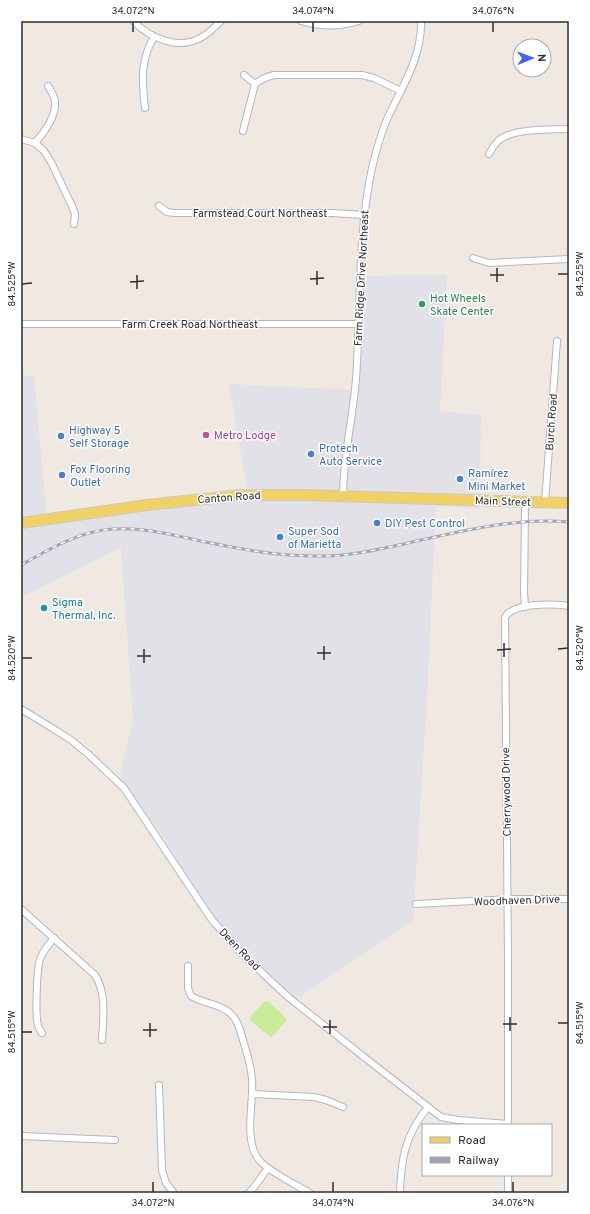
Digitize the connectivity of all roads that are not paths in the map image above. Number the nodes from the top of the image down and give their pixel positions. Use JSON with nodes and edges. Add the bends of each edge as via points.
{"nodes":[{"id":1,"x":133,"y":21,"type":"edge"},
{"id":2,"x":221,"y":21,"type":"edge"},
{"id":3,"x":301,"y":21,"type":"edge"},
{"id":4,"x":359,"y":21,"type":"edge"},
{"id":5,"x":421,"y":21,"type":"edge"},
{"id":6,"x":154,"y":37,"type":"junction"},
{"id":7,"x":244,"y":75,"type":"dead end"},
{"id":8,"x":255,"y":84,"type":"junction"},
{"id":9,"x":48,"y":86,"type":"dead end"},
{"id":10,"x":401,"y":91,"type":"junction"},
{"id":11,"x":145,"y":108,"type":"dead end"},
{"id":12,"x":569,"y":129,"type":"edge"},
{"id":13,"x":243,"y":131,"type":"dead end"},
{"id":14,"x":21,"y":139,"type":"edge"},
{"id":15,"x":35,"y":143,"type":"junction"},
{"id":16,"x":489,"y":154,"type":"dead end"},
{"id":17,"x":159,"y":206,"type":"dead end"},
{"id":18,"x":364,"y":215,"type":"junction"},
{"id":19,"x":74,"y":224,"type":"dead end"},
{"id":20,"x":473,"y":258,"type":"dead end"},
{"id":21,"x":569,"y":259,"type":"edge"},
{"id":22,"x":21,"y":324,"type":"edge"},
{"id":23,"x":359,"y":324,"type":"junction"},
{"id":24,"x":557,"y":341,"type":"dead end"},
{"id":25,"x":343,"y":496,"type":"junction"},
{"id":26,"x":438,"y":499,"type":"joint"},
{"id":27,"x":526,"y":501,"type":"junction"},
{"id":28,"x":545,"y":502,"type":"junction"},
{"id":29,"x":569,"y":503,"type":"edge"},
{"id":30,"x":21,"y":523,"type":"edge"},
{"id":31,"x":569,"y":606,"type":"edge"},
{"id":32,"x":525,"y":607,"type":"junction"},
{"id":33,"x":21,"y":710,"type":"edge"},
{"id":34,"x":569,"y":899,"type":"edge"},
{"id":35,"x":507,"y":900,"type":"junction"},
{"id":36,"x":416,"y":904,"type":"dead end"},
{"id":37,"x":21,"y":909,"type":"edge"},
{"id":38,"x":54,"y":938,"type":"junction"},
{"id":39,"x":188,"y":966,"type":"dead end"},
{"id":40,"x":42,"y":1033,"type":"dead end"},
{"id":41,"x":102,"y":1040,"type":"dead end"},
{"id":42,"x":159,"y":1086,"type":"dead end"},
{"id":43,"x":253,"y":1094,"type":"junction"},
{"id":44,"x":428,"y":1107,"type":"junction"},
{"id":45,"x":342,"y":1108,"type":"dead end"},
{"id":46,"x":499,"y":1124,"type":"edge"},
{"id":47,"x":508,"y":1124,"type":"edge"},
{"id":48,"x":21,"y":1136,"type":"edge"},
{"id":49,"x":115,"y":1140,"type":"dead end"},
{"id":50,"x":268,"y":1168,"type":"junction"},
{"id":51,"x":508,"y":1176,"type":"edge"},
{"id":52,"x":174,"y":1193,"type":"edge"},
{"id":53,"x":249,"y":1193,"type":"edge"},
{"id":54,"x":310,"y":1193,"type":"edge"},
{"id":55,"x":400,"y":1193,"type":"edge"},
{"id":56,"x":508,"y":1193,"type":"edge"}],
"edges":[{"from":1,"to":6,"type":"street"},
{"from":2,"to":6,"type":"street","via":[[195,41],[180,43]]},
{"from":3,"to":4,"type":"street","via":[[323,26]]},
{"from":5,"to":10,"type":"street","name":"Farm Ridge Drive Northeast","via":[[421,39],[417,56]]},
{"from":6,"to":11,"type":"street","via":[[147,51],[142,72]]},
{"from":7,"to":8,"type":"street"},
{"from":8,"to":10,"type":"street","via":[[274,75],[362,75]]},
{"from":8,"to":13,"type":"street"},
{"from":9,"to":15,"type":"street","via":[[55,100],[54,112]]},
{"from":10,"to":18,"type":"street","name":"Farm Ridge Drive Northeast","via":[[376,151]]},
{"from":12,"to":16,"type":"street","via":[[518,132],[498,141]]},
{"from":14,"to":15,"type":"street"},
{"from":15,"to":19,"type":"street","via":[[48,156],[72,206],[75,214]]},
{"from":17,"to":18,"type":"street","name":"Farmstead Court Northeast","via":[[167,212],[174,213],[310,212]]},
{"from":18,"to":23,"type":"street","name":"Farm Ridge Drive Northeast"},
{"from":20,"to":21,"type":"street","via":[[489,262]]},
{"from":22,"to":23,"type":"street","name":"Farm Creek Road Northeast"},
{"from":23,"to":25,"type":"street","name":"Farm Ridge Drive Northeast","via":[[356,380]]},
{"from":24,"to":28,"type":"street","name":"Burch Road"},
{"from":25,"to":26,"type":"main road","name":"Canton Road"},
{"from":25,"to":30,"type":"main road","name":"Canton Road","via":[[227,496]]},
{"from":26,"to":27,"type":"main road","name":"Main Street"},
{"from":27,"to":28,"type":"main road","name":"Main Street"},
{"from":27,"to":32,"type":"street"},
{"from":28,"to":29,"type":"main road","name":"Main Street"},
{"from":31,"to":32,"type":"street"},
{"from":32,"to":35,"type":"street","name":"Cherrywood Drive","via":[[506,615],[504,627]]},
{"from":33,"to":44,"type":"street","name":"Deen Road","via":[[71,740],[124,788],[212,920],[242,954],[288,996]]},
{"from":34,"to":35,"type":"street","name":"Woodhaven Drive"},
{"from":35,"to":36,"type":"street","name":"Woodhaven Drive"},
{"from":35,"to":47,"type":"street","name":"Cherrywood Drive"},
{"from":37,"to":38,"type":"street"},
{"from":38,"to":40,"type":"street","via":[[40,959],[36,1017]]},
{"from":38,"to":41,"type":"street","via":[[90,969],[99,981],[103,998]]},
{"from":39,"to":43,"type":"street","via":[[188,988],[191,996],[226,1010],[238,1024],[250,1063]]},
{"from":42,"to":52,"type":"street","via":[[162,1170],[166,1183]]},
{"from":43,"to":45,"type":"street","via":[[314,1097]]},
{"from":43,"to":50,"type":"street","via":[[251,1143],[258,1159]]},
{"from":44,"to":46,"type":"street","name":"Deen Road","via":[[445,1118]]},
{"from":44,"to":55,"type":"street","via":[[403,1154]]},
{"from":48,"to":49,"type":"street"},
{"from":50,"to":53,"type":"street"},
{"from":50,"to":54,"type":"street"},
{"from":51,"to":56,"type":"street"}]}
